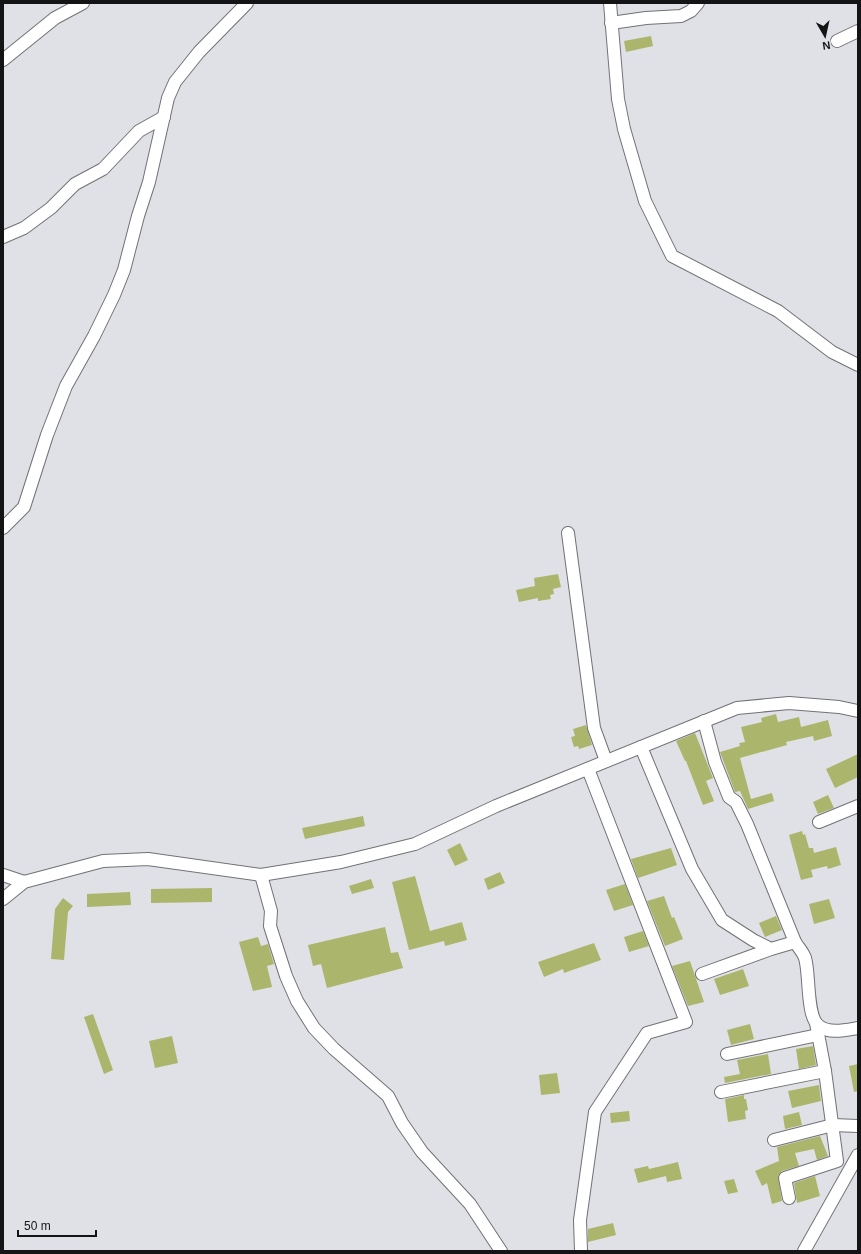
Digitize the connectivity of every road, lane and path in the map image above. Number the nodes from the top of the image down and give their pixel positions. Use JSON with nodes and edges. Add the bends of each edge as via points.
{"nodes":[{"id":1,"x":83,"y":3,"type":"edge"},
{"id":2,"x":246,"y":3,"type":"edge"},
{"id":3,"x":610,"y":3,"type":"edge"},
{"id":4,"x":698,"y":3,"type":"edge"},
{"id":5,"x":611,"y":23,"type":"junction"},
{"id":6,"x":858,"y":31,"type":"edge"},
{"id":7,"x":837,"y":41,"type":"dead end"},
{"id":8,"x":3,"y":60,"type":"edge"},
{"id":9,"x":164,"y":117,"type":"junction"},
{"id":10,"x":3,"y":237,"type":"edge"},
{"id":11,"x":858,"y":365,"type":"edge"},
{"id":12,"x":3,"y":528,"type":"edge"},
{"id":13,"x":568,"y":533,"type":"dead end"},
{"id":14,"x":858,"y":711,"type":"edge"},
{"id":15,"x":704,"y":721,"type":"junction"},
{"id":16,"x":641,"y":747,"type":"junction"},
{"id":17,"x":606,"y":761,"type":"junction"},
{"id":18,"x":588,"y":769,"type":"junction"},
{"id":19,"x":858,"y":806,"type":"edge"},
{"id":20,"x":819,"y":822,"type":"dead end"},
{"id":21,"x":3,"y":875,"type":"edge"},
{"id":22,"x":261,"y":875,"type":"junction"},
{"id":23,"x":24,"y":882,"type":"junction"},
{"id":24,"x":3,"y":899,"type":"edge"},
{"id":25,"x":795,"y":942,"type":"junction"},
{"id":26,"x":771,"y":949,"type":"junction"},
{"id":27,"x":702,"y":974,"type":"dead end"},
{"id":28,"x":858,"y":1028,"type":"edge"},
{"id":29,"x":817,"y":1029,"type":"junction"},
{"id":30,"x":727,"y":1054,"type":"dead end"},
{"id":31,"x":825,"y":1071,"type":"junction"},
{"id":32,"x":721,"y":1092,"type":"dead end"},
{"id":33,"x":833,"y":1125,"type":"junction"},
{"id":34,"x":858,"y":1126,"type":"edge"},
{"id":35,"x":774,"y":1140,"type":"dead end"},
{"id":36,"x":858,"y":1155,"type":"edge"},
{"id":37,"x":789,"y":1198,"type":"dead end"},
{"id":38,"x":501,"y":1251,"type":"edge"},
{"id":39,"x":581,"y":1251,"type":"edge"},
{"id":40,"x":804,"y":1251,"type":"edge"}],
"edges":[{"from":1,"to":8,"type":"street","via":[[55,18]]},
{"from":2,"to":9,"type":"street","via":[[199,52],[175,82]]},
{"from":3,"to":5,"type":"street"},
{"from":4,"to":5,"type":"street","via":[[691,11],[681,16]]},
{"from":5,"to":11,"type":"street","via":[[618,99],[624,129],[645,201],[672,256],[778,311],[832,352]]},
{"from":6,"to":7,"type":"street"},
{"from":9,"to":10,"type":"street","via":[[139,131],[103,169],[75,184],[51,208],[24,228]]},
{"from":9,"to":12,"type":"street","via":[[124,270],[114,295],[63,393],[40,454],[24,507]]},
{"from":13,"to":17,"type":"street","via":[[594,728]]},
{"from":14,"to":15,"type":"street","via":[[789,703],[737,708]]},
{"from":15,"to":16,"type":"street"},
{"from":15,"to":25,"type":"street","via":[[715,762],[729,797],[736,802],[747,824]]},
{"from":16,"to":17,"type":"street"},
{"from":16,"to":26,"type":"street","via":[[692,869],[722,920]]},
{"from":17,"to":18,"type":"street"},
{"from":18,"to":22,"type":"street","via":[[496,806],[415,844],[342,862]]},
{"from":18,"to":39,"type":"street","via":[[686,1022],[647,1033],[595,1112],[580,1220]]},
{"from":19,"to":20,"type":"street"},
{"from":21,"to":23,"type":"street"},
{"from":22,"to":23,"type":"street","via":[[148,859],[103,861]]},
{"from":22,"to":38,"type":"street","via":[[271,911],[270,926],[286,976],[297,1001],[314,1028],[388,1096],[402,1123],[422,1152],[470,1204]]},
{"from":23,"to":24,"type":"street"},
{"from":25,"to":26,"type":"street"},
{"from":25,"to":29,"type":"street","via":[[805,958],[812,1014]]},
{"from":26,"to":27,"type":"street"},
{"from":28,"to":29,"type":"street","via":[[835,1031],[819,1027]]},
{"from":29,"to":30,"type":"street"},
{"from":29,"to":31,"type":"street"},
{"from":31,"to":32,"type":"street"},
{"from":31,"to":33,"type":"street"},
{"from":33,"to":34,"type":"street"},
{"from":33,"to":35,"type":"street"},
{"from":33,"to":37,"type":"street","via":[[836,1161],[785,1178]]},
{"from":36,"to":40,"type":"street"}]}
